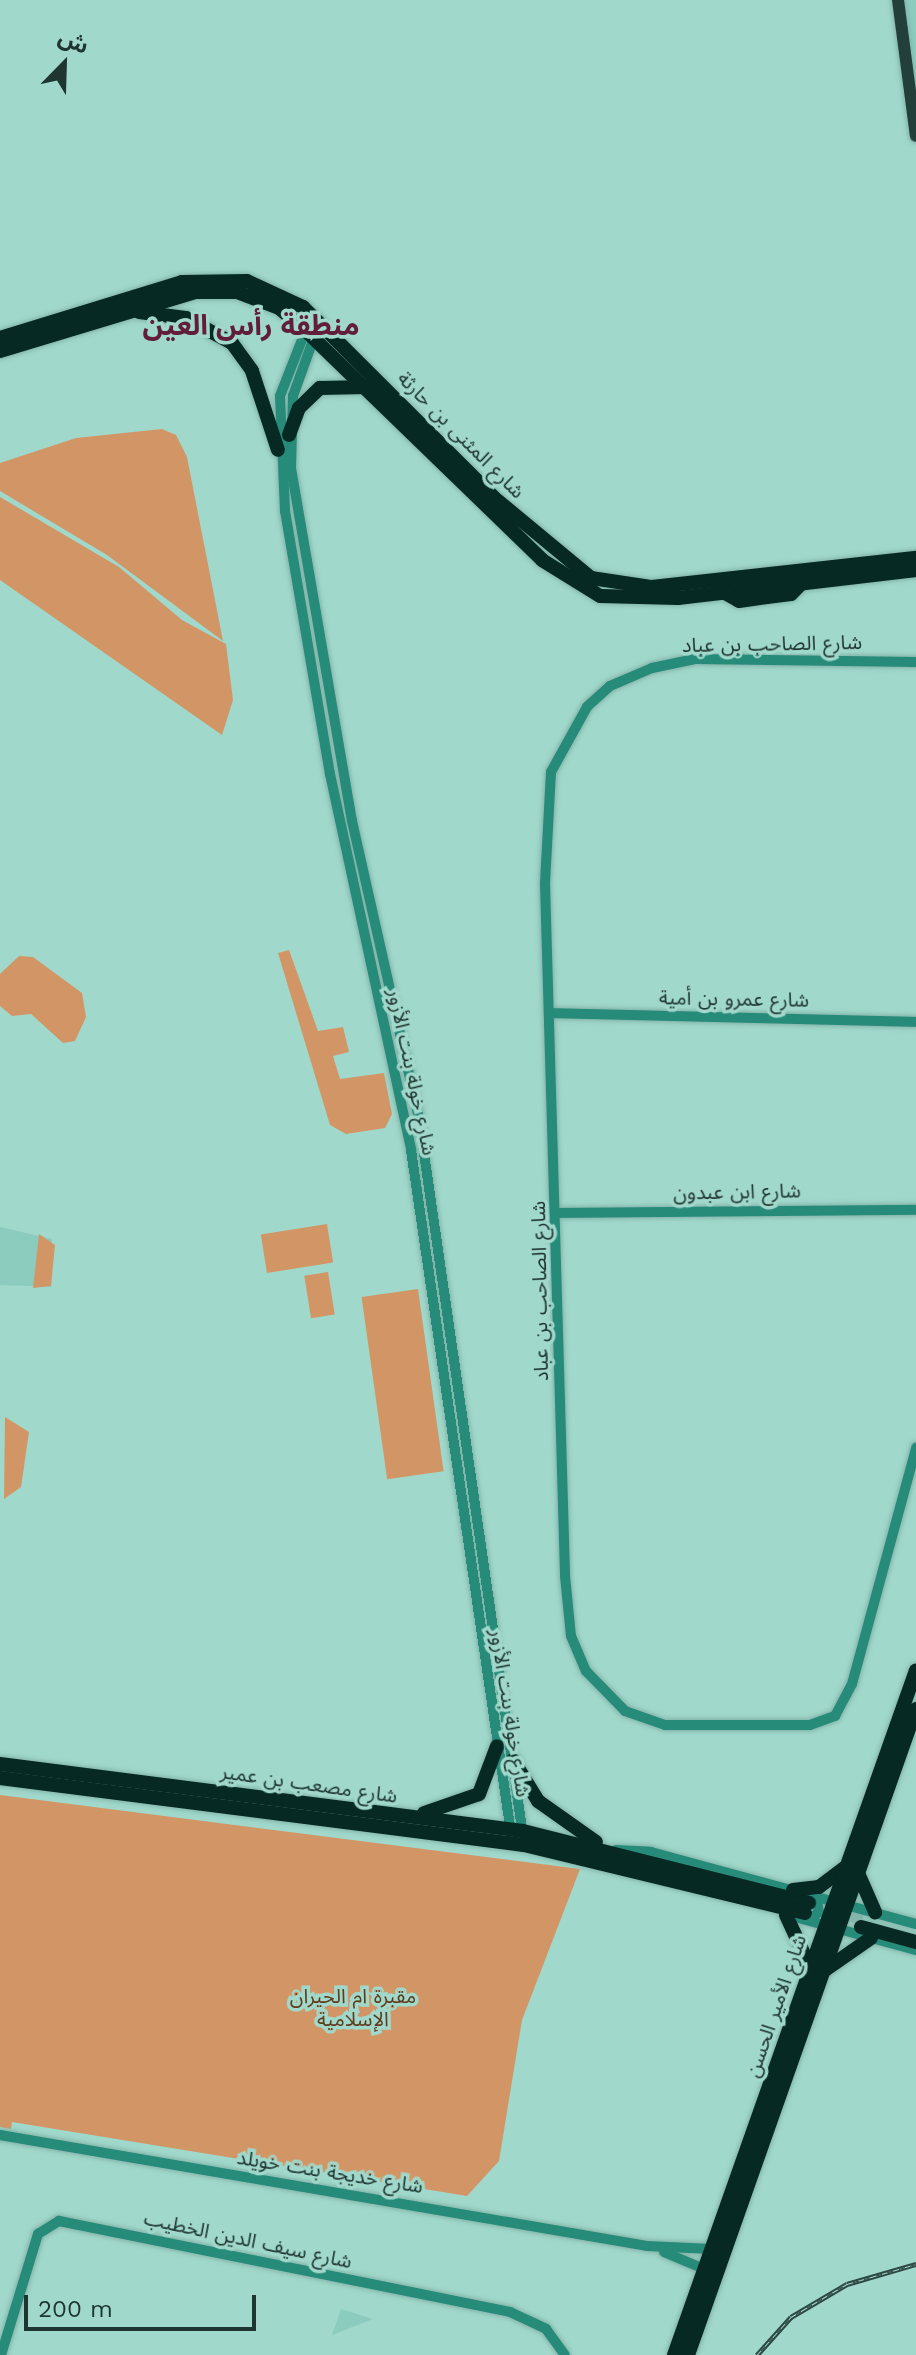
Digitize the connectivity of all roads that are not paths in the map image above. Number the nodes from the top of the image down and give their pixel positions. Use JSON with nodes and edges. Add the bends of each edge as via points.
{"nodes":[{"id":1,"x":898,"y":0,"type":"edge"},
{"id":2,"x":916,"y":136,"type":"edge"},
{"id":3,"x":126,"y":312,"type":"junction"},
{"id":4,"x":313,"y":327,"type":"junction"},
{"id":5,"x":0,"y":338,"type":"edge"},
{"id":6,"x":0,"y":351,"type":"edge"},
{"id":7,"x":367,"y":387,"type":"junction"},
{"id":8,"x":289,"y":435,"type":"junction"},
{"id":9,"x":278,"y":450,"type":"junction"},
{"id":10,"x":546,"y":555,"type":"junction"},
{"id":11,"x":916,"y":558,"type":"edge"},
{"id":12,"x":916,"y":570,"type":"edge"},
{"id":13,"x":916,"y":662,"type":"edge"},
{"id":14,"x":372,"y":942,"type":"junction"},
{"id":15,"x":552,"y":1013,"type":"junction"},
{"id":16,"x":916,"y":1022,"type":"edge"},
{"id":17,"x":916,"y":1210,"type":"edge"},
{"id":18,"x":558,"y":1213,"type":"junction"},
{"id":19,"x":444,"y":1331,"type":"junction"},
{"id":20,"x":916,"y":1448,"type":"edge"},
{"id":21,"x":916,"y":1670,"type":"edge"},
{"id":22,"x":916,"y":1709,"type":"edge"},
{"id":23,"x":497,"y":1746,"type":"junction"},
{"id":24,"x":513,"y":1760,"type":"junction"},
{"id":25,"x":0,"y":1764,"type":"edge"},
{"id":26,"x":0,"y":1778,"type":"edge"},
{"id":27,"x":400,"y":1816,"type":"junction"},
{"id":28,"x":517,"y":1837,"type":"junction"},
{"id":29,"x":605,"y":1852,"type":"junction"},
{"id":30,"x":851,"y":1870,"type":"junction"},
{"id":31,"x":793,"y":1890,"type":"junction"},
{"id":32,"x":839,"y":1904,"type":"junction"},
{"id":33,"x":809,"y":1908,"type":"junction"},
{"id":34,"x":786,"y":1915,"type":"junction"},
{"id":35,"x":864,"y":1923,"type":"junction"},
{"id":36,"x":916,"y":1924,"type":"edge"},
{"id":37,"x":832,"y":1926,"type":"junction"},
{"id":38,"x":916,"y":1933,"type":"edge"},
{"id":39,"x":916,"y":1942,"type":"edge"},
{"id":40,"x":916,"y":1950,"type":"edge"},
{"id":41,"x":816,"y":1971,"type":"junction"},
{"id":42,"x":2,"y":2136,"type":"edge"},
{"id":43,"x":647,"y":2246,"type":"junction"},
{"id":44,"x":712,"y":2249,"type":"junction"},
{"id":45,"x":704,"y":2269,"type":"junction"},
{"id":46,"x":1,"y":2355,"type":"edge"},
{"id":47,"x":565,"y":2355,"type":"edge"},
{"id":48,"x":674,"y":2355,"type":"edge"},
{"id":49,"x":688,"y":2355,"type":"edge"}],
"edges":[{"from":1,"to":2,"type":"main road"},
{"from":3,"to":4,"type":"highway","name":"شارع المثنى بن حارثة","via":[[196,292],[237,292]]},
{"from":3,"to":6,"type":"highway","name":"شارع المثنى بن حارثة"},
{"from":3,"to":9,"type":"highway","via":[[186,318],[232,343],[252,371]]},
{"from":4,"to":5,"type":"highway","name":"شارع المثنى بن حارثة","via":[[265,286],[204,278]]},
{"from":4,"to":7,"type":"highway","name":"شارع المثنى بن حارثة"},
{"from":4,"to":8,"type":"street","name":"شارع خولة بنت الأزور"},
{"from":4,"to":9,"type":"street","name":"شارع خولة بنت الأزور","via":[[285,375]]},
{"from":4,"to":10,"type":"highway","name":"شارع المثنى بن حارثة"},
{"from":7,"to":8,"type":"highway","via":[[320,388],[299,408]]},
{"from":7,"to":10,"type":"highway","name":"شارع المثنى بن حارثة"},
{"from":8,"to":14,"type":"street","name":"شارع خولة بنت الأزور"},
{"from":9,"to":14,"type":"street","name":"شارع خولة بنت الأزور","via":[[327,759]]},
{"from":10,"to":11,"type":"highway","name":"شارع المثنى بن حارثة","via":[[591,578],[630,588]]},
{"from":10,"to":12,"type":"highway","name":"شارع المثنى بن حارثة","via":[[615,600]]},
{"from":13,"to":15,"type":"street","name":"شارع الصاحب بن عباد","via":[[695,659],[652,668],[602,692],[578,719],[551,772],[545,884]]},
{"from":14,"to":19,"type":"street","name":"شارع خولة بنت الأزور"},
{"from":15,"to":16,"type":"street","name":"شارع عمرو بن أمية"},
{"from":15,"to":18,"type":"street","name":"شارع الصاحب بن عباد"},
{"from":17,"to":18,"type":"street","name":"شارع ابن عبدون"},
{"from":18,"to":20,"type":"street","name":"شارع الصاحب بن عباد","via":[[567,1606],[586,1671],[625,1711],[665,1725],[810,1725],[835,1716],[852,1684]]},
{"from":19,"to":23,"type":"street","name":"شارع خولة بنت الأزور"},
{"from":19,"to":24,"type":"street","name":"شارع خولة بنت الأزور"},
{"from":21,"to":30,"type":"highway","name":"شارع الأمير الحسن"},
{"from":22,"to":30,"type":"highway","name":"شارع الأمير الحسن"},
{"from":23,"to":27,"type":"highway","via":[[479,1794],[444,1811]]},
{"from":23,"to":28,"type":"street","name":"شارع خولة بنت الأزور"},
{"from":24,"to":28,"type":"street","name":"شارع خولة بنت الأزور"},
{"from":24,"to":29,"type":"highway","via":[[538,1801]]},
{"from":25,"to":27,"type":"highway","name":"شارع مصعب بن عمير"},
{"from":26,"to":28,"type":"highway","name":"شارع مصعب بن عمير"},
{"from":27,"to":28,"type":"highway","name":"شارع مصعب بن عمير"},
{"from":28,"to":29,"type":"highway","name":"شارع مصعب بن عمير"},
{"from":29,"to":31,"type":"street","name":"شارع مصعب بن عمير","via":[[651,1852]]},
{"from":29,"to":33,"type":"highway","name":"شارع مصعب بن عمير"},
{"from":29,"to":34,"type":"street","name":"شارع مصعب بن عمير"},
{"from":30,"to":31,"type":"highway","via":[[819,1887]]},
{"from":30,"to":32,"type":"highway","name":"شارع الأمير الحسن"},
{"from":30,"to":35,"type":"highway"},
{"from":31,"to":33,"type":"street","name":"شارع مصعب بن عمير"},
{"from":32,"to":33,"type":"street","name":"شارع مصعب بن عمير"},
{"from":32,"to":35,"type":"street","name":"شارع مصعب بن عمير"},
{"from":32,"to":37,"type":"highway","name":"شارع الأمير الحسن"},
{"from":33,"to":34,"type":"street","name":"شارع مصعب بن عمير"},
{"from":33,"to":37,"type":"street","name":"شارع مصعب بن عمير"},
{"from":34,"to":41,"type":"highway"},
{"from":35,"to":36,"type":"street"},
{"from":35,"to":37,"type":"street","name":"شارع مصعب بن عمير"},
{"from":35,"to":38,"type":"highway"},
{"from":35,"to":39,"type":"highway"},
{"from":35,"to":40,"type":"street"},
{"from":35,"to":41,"type":"highway"},
{"from":37,"to":41,"type":"highway","name":"شارع الأمير الحسن"},
{"from":41,"to":44,"type":"highway","name":"شارع الأمير الحسن"},
{"from":41,"to":49,"type":"highway","name":"شارع الأمير الحسن"},
{"from":42,"to":43,"type":"street","name":"شارع خديجة بنت خويلد"},
{"from":43,"to":44,"type":"street","name":"شارع خديجة بنت خويلد"},
{"from":43,"to":45,"type":"street","name":"شارع خديجة بنت خويلد"},
{"from":44,"to":45,"type":"highway","name":"شارع الأمير الحسن"},
{"from":45,"to":48,"type":"highway","name":"شارع الأمير الحسن"},
{"from":46,"to":47,"type":"street","name":"شارع سيف الدين الخطيب","via":[[38,2234],[59,2221],[510,2312],[546,2329]]}]}
